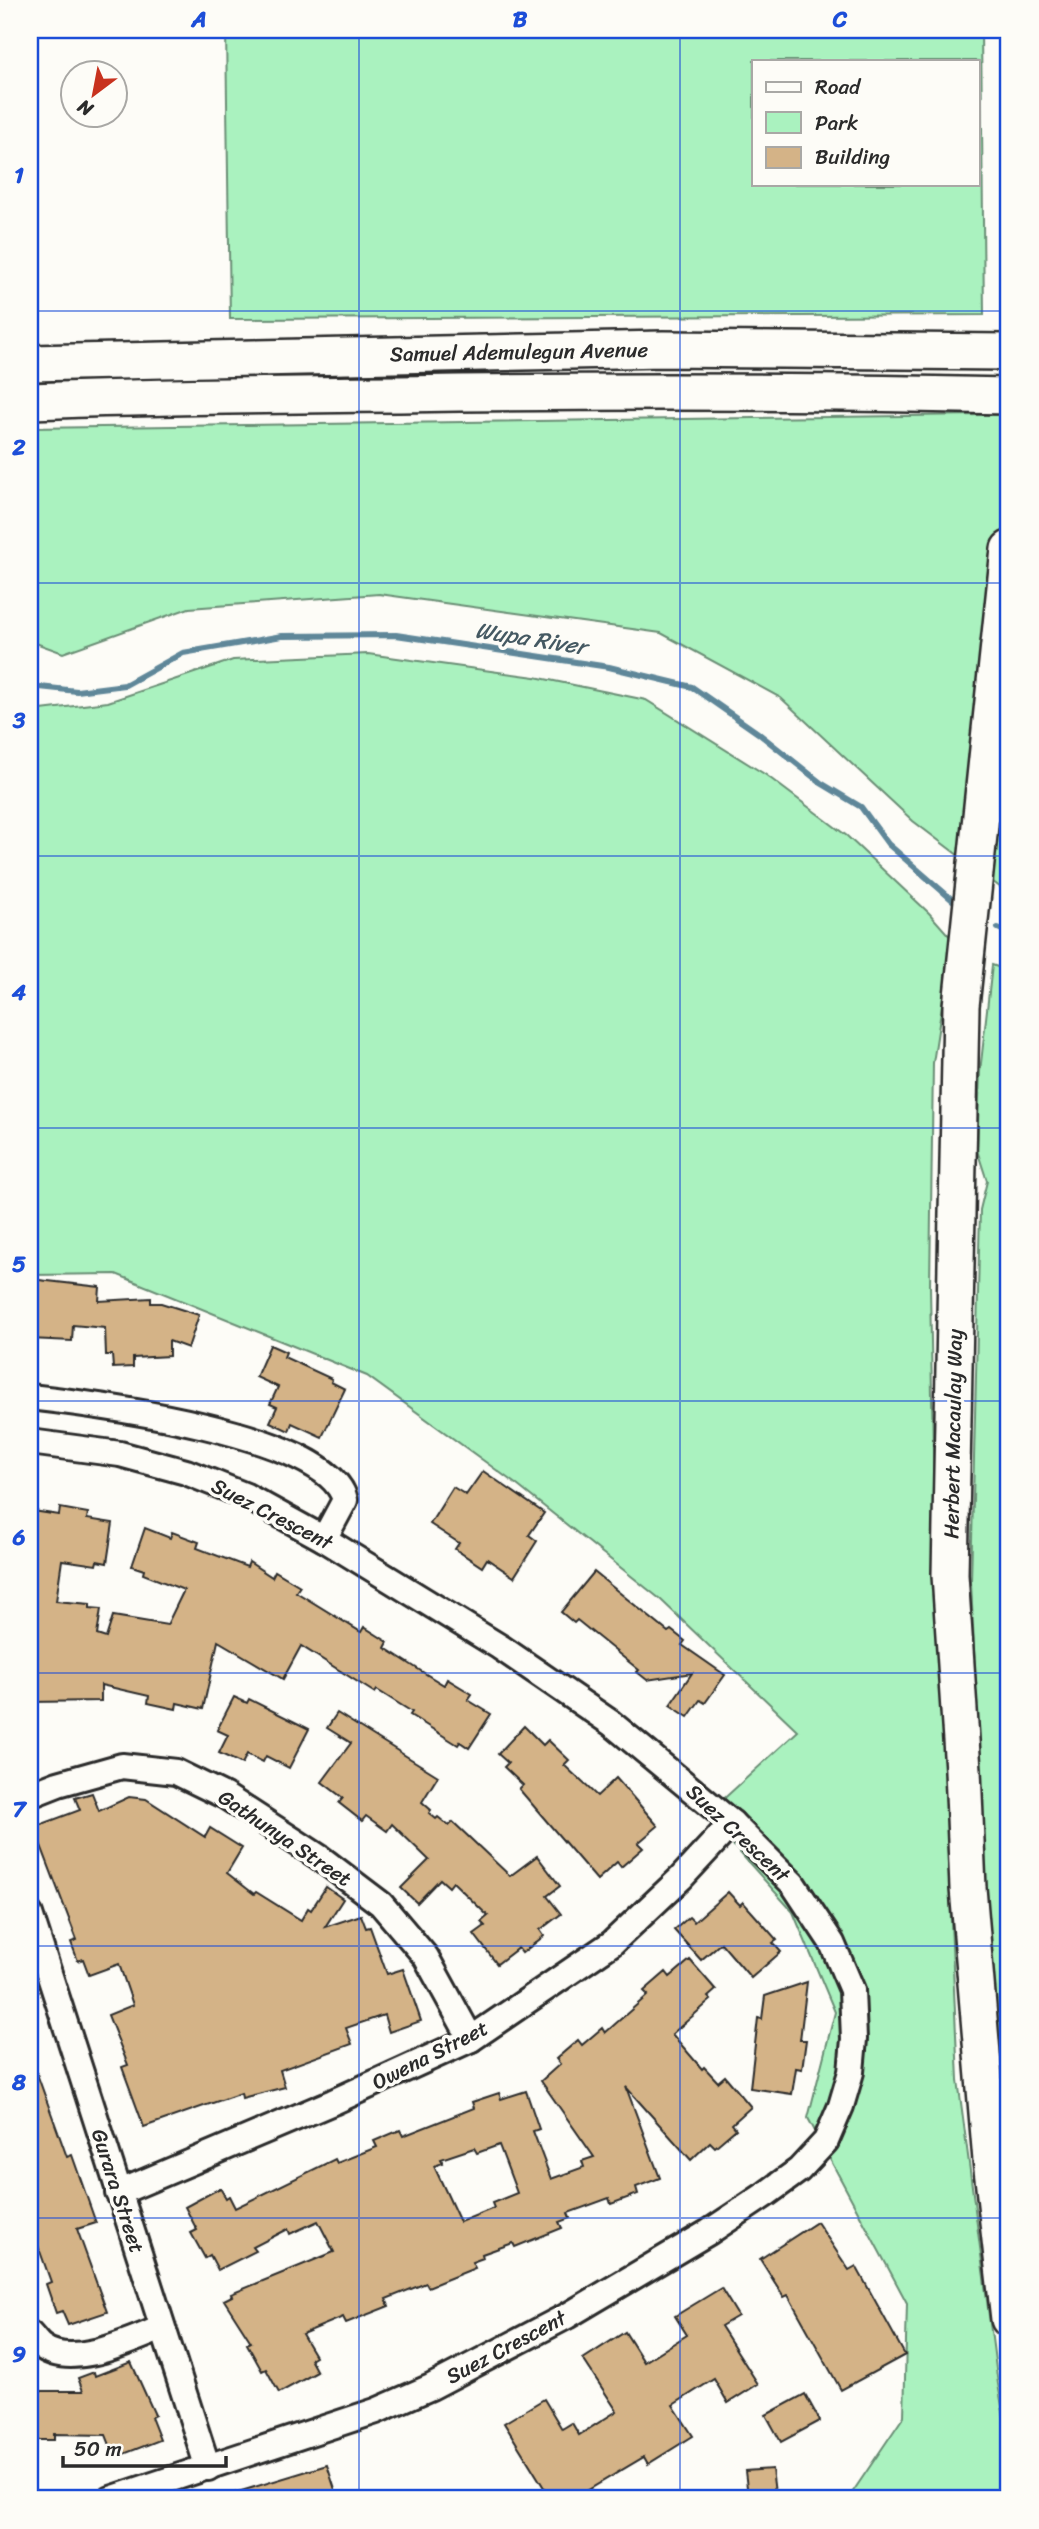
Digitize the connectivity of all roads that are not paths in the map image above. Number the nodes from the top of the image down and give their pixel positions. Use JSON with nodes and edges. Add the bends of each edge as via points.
{"nodes":[{"id":1,"x":1009,"y":352,"type":"edge"},
{"id":2,"x":30,"y":363,"type":"edge"},
{"id":3,"x":1009,"y":396,"type":"edge"},
{"id":4,"x":30,"y":401,"type":"edge"},
{"id":5,"x":1009,"y":549,"type":"edge"},
{"id":6,"x":30,"y":1397,"type":"edge"},
{"id":7,"x":30,"y":1442,"type":"edge"},
{"id":8,"x":324,"y":1539,"type":"junction"},
{"id":9,"x":30,"y":1795,"type":"edge"},
{"id":10,"x":732,"y":1823,"type":"junction"},
{"id":11,"x":30,"y":1914,"type":"edge"},
{"id":12,"x":36,"y":1952,"type":"edge"},
{"id":13,"x":471,"y":2039,"type":"junction"},
{"id":14,"x":118,"y":2193,"type":"junction"},
{"id":15,"x":1009,"y":2319,"type":"edge"},
{"id":16,"x":162,"y":2328,"type":"junction"},
{"id":17,"x":30,"y":2333,"type":"edge"},
{"id":18,"x":208,"y":2468,"type":"junction"},
{"id":19,"x":111,"y":2499,"type":"edge"}],
"edges":[{"from":1,"to":2,"type":"main road","name":"Samuel Ademulegun Avenue","via":[[649,349]]},
{"from":3,"to":4,"type":"main road","name":"Samuel Ademulegun Avenue","via":[[537,392]]},
{"from":5,"to":15,"type":"main road","name":"Herbert Macaulay Way","via":[[961,1006],[950,1575],[968,1888]]},
{"from":6,"to":8,"type":"street","via":[[184,1421],[277,1447],[320,1469],[343,1489],[345,1500]]},
{"from":7,"to":8,"type":"street","name":"Suez Crescent","via":[[120,1454],[186,1472],[246,1496]]},
{"from":8,"to":10,"type":"street","name":"Suez Crescent","via":[[500,1647],[611,1723]]},
{"from":9,"to":13,"type":"street","name":"Gathunya Street","via":[[122,1766],[176,1772],[225,1796],[381,1904],[426,1957]]},
{"from":10,"to":13,"type":"street","name":"Owena Street","via":[[612,1943]]},
{"from":10,"to":18,"type":"street","name":"Suez Crescent","via":[[793,1884],[832,1943],[852,1990],[850,2072],[826,2141],[799,2170],[709,2232],[486,2360],[376,2411]]},
{"from":11,"to":12,"type":"street","name":"Gurara Street"},
{"from":12,"to":14,"type":"street","name":"Gurara Street"},
{"from":13,"to":14,"type":"street","name":"Owena Street"},
{"from":14,"to":16,"type":"street","name":"Gurara Street"},
{"from":16,"to":17,"type":"street","via":[[110,2348],[60,2355],[41,2347]]},
{"from":16,"to":18,"type":"street","name":"Gurara Street"},
{"from":18,"to":19,"type":"street","name":"Suez Crescent"}]}
